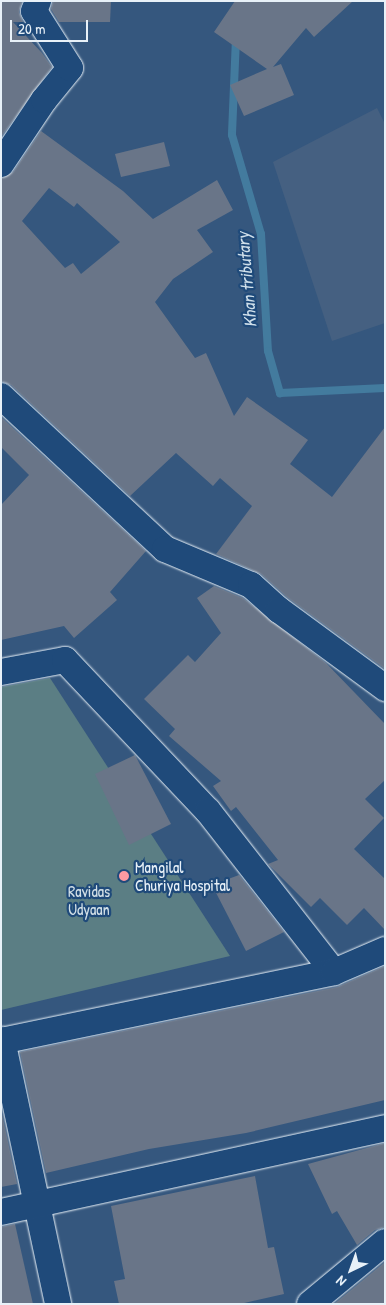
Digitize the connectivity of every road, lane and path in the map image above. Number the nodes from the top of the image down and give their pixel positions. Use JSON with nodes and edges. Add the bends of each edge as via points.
{"nodes":[{"id":1,"x":38,"y":1,"type":"edge"},
{"id":2,"x":1,"y":164,"type":"edge"},
{"id":3,"x":1,"y":396,"type":"edge"},
{"id":4,"x":1,"y":672,"type":"edge"},
{"id":5,"x":385,"y":688,"type":"edge"},
{"id":6,"x":385,"y":950,"type":"edge"},
{"id":7,"x":334,"y":972,"type":"junction"},
{"id":8,"x":2,"y":1040,"type":"edge"},
{"id":9,"x":385,"y":1128,"type":"edge"},
{"id":10,"x":38,"y":1203,"type":"junction"},
{"id":11,"x":1,"y":1212,"type":"edge"},
{"id":12,"x":385,"y":1242,"type":"edge"},
{"id":13,"x":58,"y":1304,"type":"edge"},
{"id":14,"x":310,"y":1304,"type":"edge"}],
"edges":[{"from":1,"to":2,"type":"street","via":[[34,11],[70,68]]},
{"from":3,"to":5,"type":"street","via":[[165,549],[251,585],[279,610]]},
{"from":4,"to":7,"type":"street","via":[[65,660],[208,811]]},
{"from":6,"to":7,"type":"street"},
{"from":7,"to":8,"type":"street"},
{"from":8,"to":10,"type":"street"},
{"from":9,"to":10,"type":"street"},
{"from":10,"to":11,"type":"street"},
{"from":10,"to":13,"type":"street"},
{"from":12,"to":14,"type":"street"}]}
